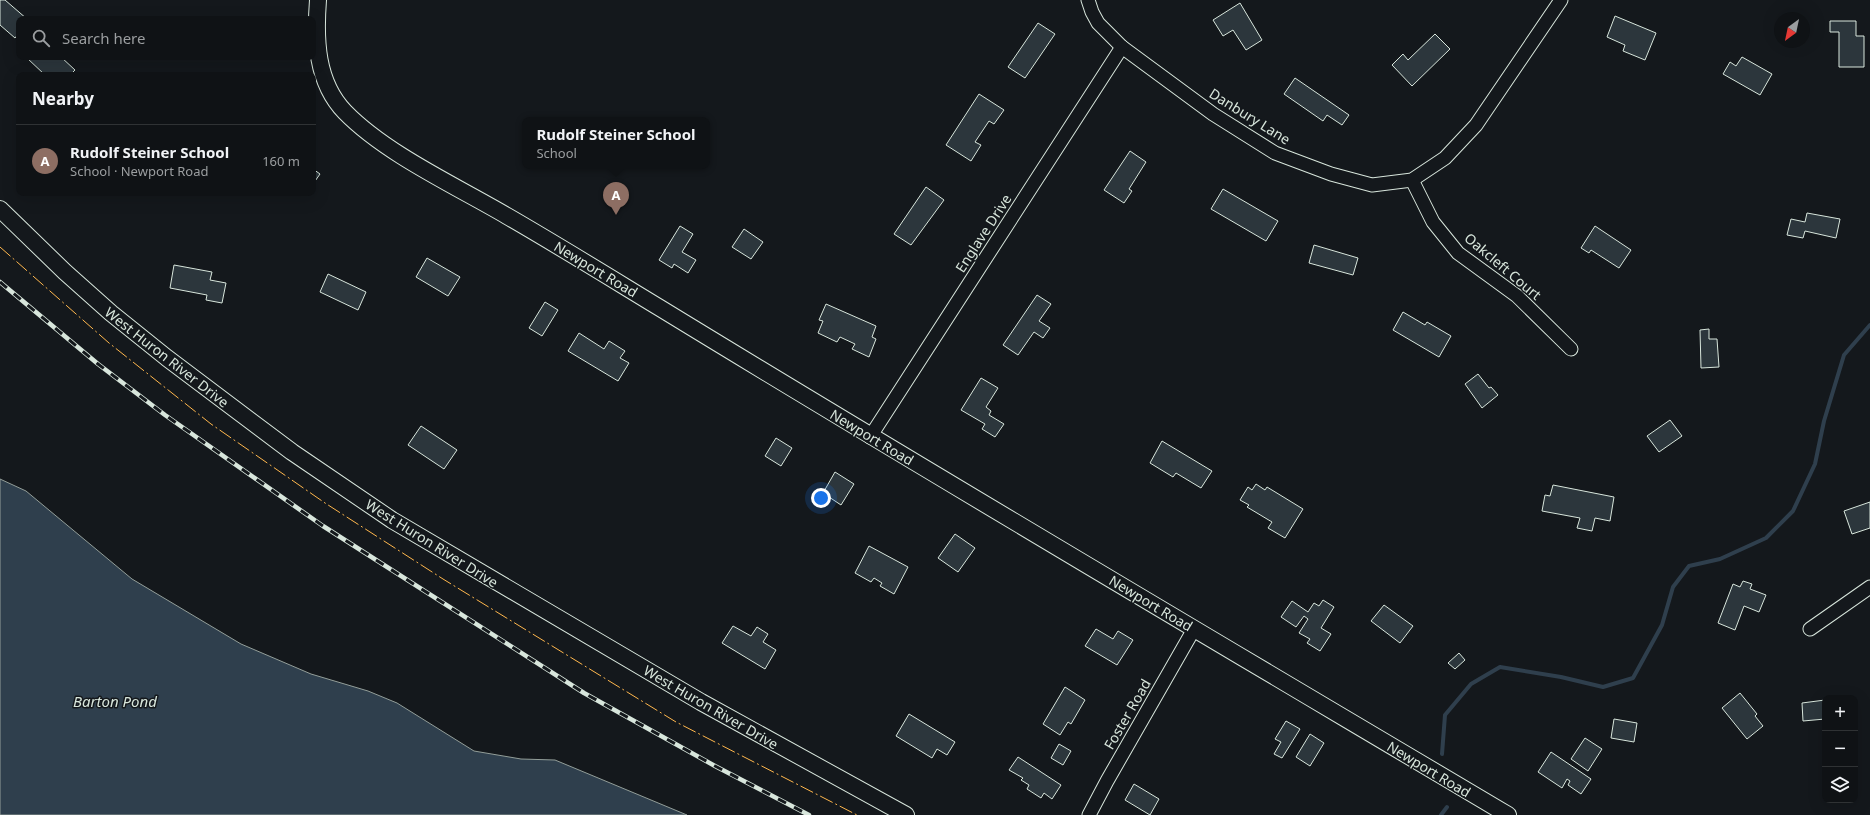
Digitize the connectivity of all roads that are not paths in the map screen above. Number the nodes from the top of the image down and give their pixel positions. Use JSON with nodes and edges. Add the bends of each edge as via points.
{"nodes":[{"id":1,"x":318,"y":0,"type":"edge"},
{"id":2,"x":1088,"y":0,"type":"edge"},
{"id":3,"x":1561,"y":0,"type":"edge"},
{"id":4,"x":1122,"y":47,"type":"junction"},
{"id":5,"x":1412,"y":180,"type":"junction"},
{"id":6,"x":0,"y":209,"type":"edge"},
{"id":7,"x":1571,"y":349,"type":"dead end"},
{"id":8,"x":870,"y":437,"type":"junction"},
{"id":9,"x":1870,"y":587,"type":"edge"},
{"id":10,"x":1194,"y":629,"type":"junction"},
{"id":11,"x":1810,"y":629,"type":"dead end"},
{"id":12,"x":906,"y":815,"type":"edge"},
{"id":13,"x":1089,"y":815,"type":"edge"},
{"id":14,"x":1508,"y":815,"type":"edge"}],
"edges":[{"from":1,"to":8,"type":"street","name":"Newport Road","via":[[317,46],[322,72],[334,97],[345,112],[372,134],[401,154],[508,216]]},
{"from":2,"to":4,"type":"street","name":"Danbury Lane","via":[[1098,23]]},
{"from":3,"to":5,"type":"street","name":"Danbury Lane","via":[[1476,125],[1445,158]]},
{"from":4,"to":5,"type":"street","name":"Danbury Lane","via":[[1213,114],[1275,153],[1331,174],[1372,185]]},
{"from":4,"to":8,"type":"street","name":"Englave Drive"},
{"from":5,"to":7,"type":"street","name":"Oakcleft Court","via":[[1433,222],[1458,253],[1518,296]]},
{"from":6,"to":12,"type":"street","name":"West Huron River Drive","via":[[65,272],[167,358],[292,452],[392,520],[701,702]]},
{"from":8,"to":10,"type":"street","name":"Newport Road"},
{"from":9,"to":11,"type":"street"},
{"from":10,"to":13,"type":"street","name":"Foster Road"},
{"from":10,"to":14,"type":"street","name":"Newport Road"}]}
